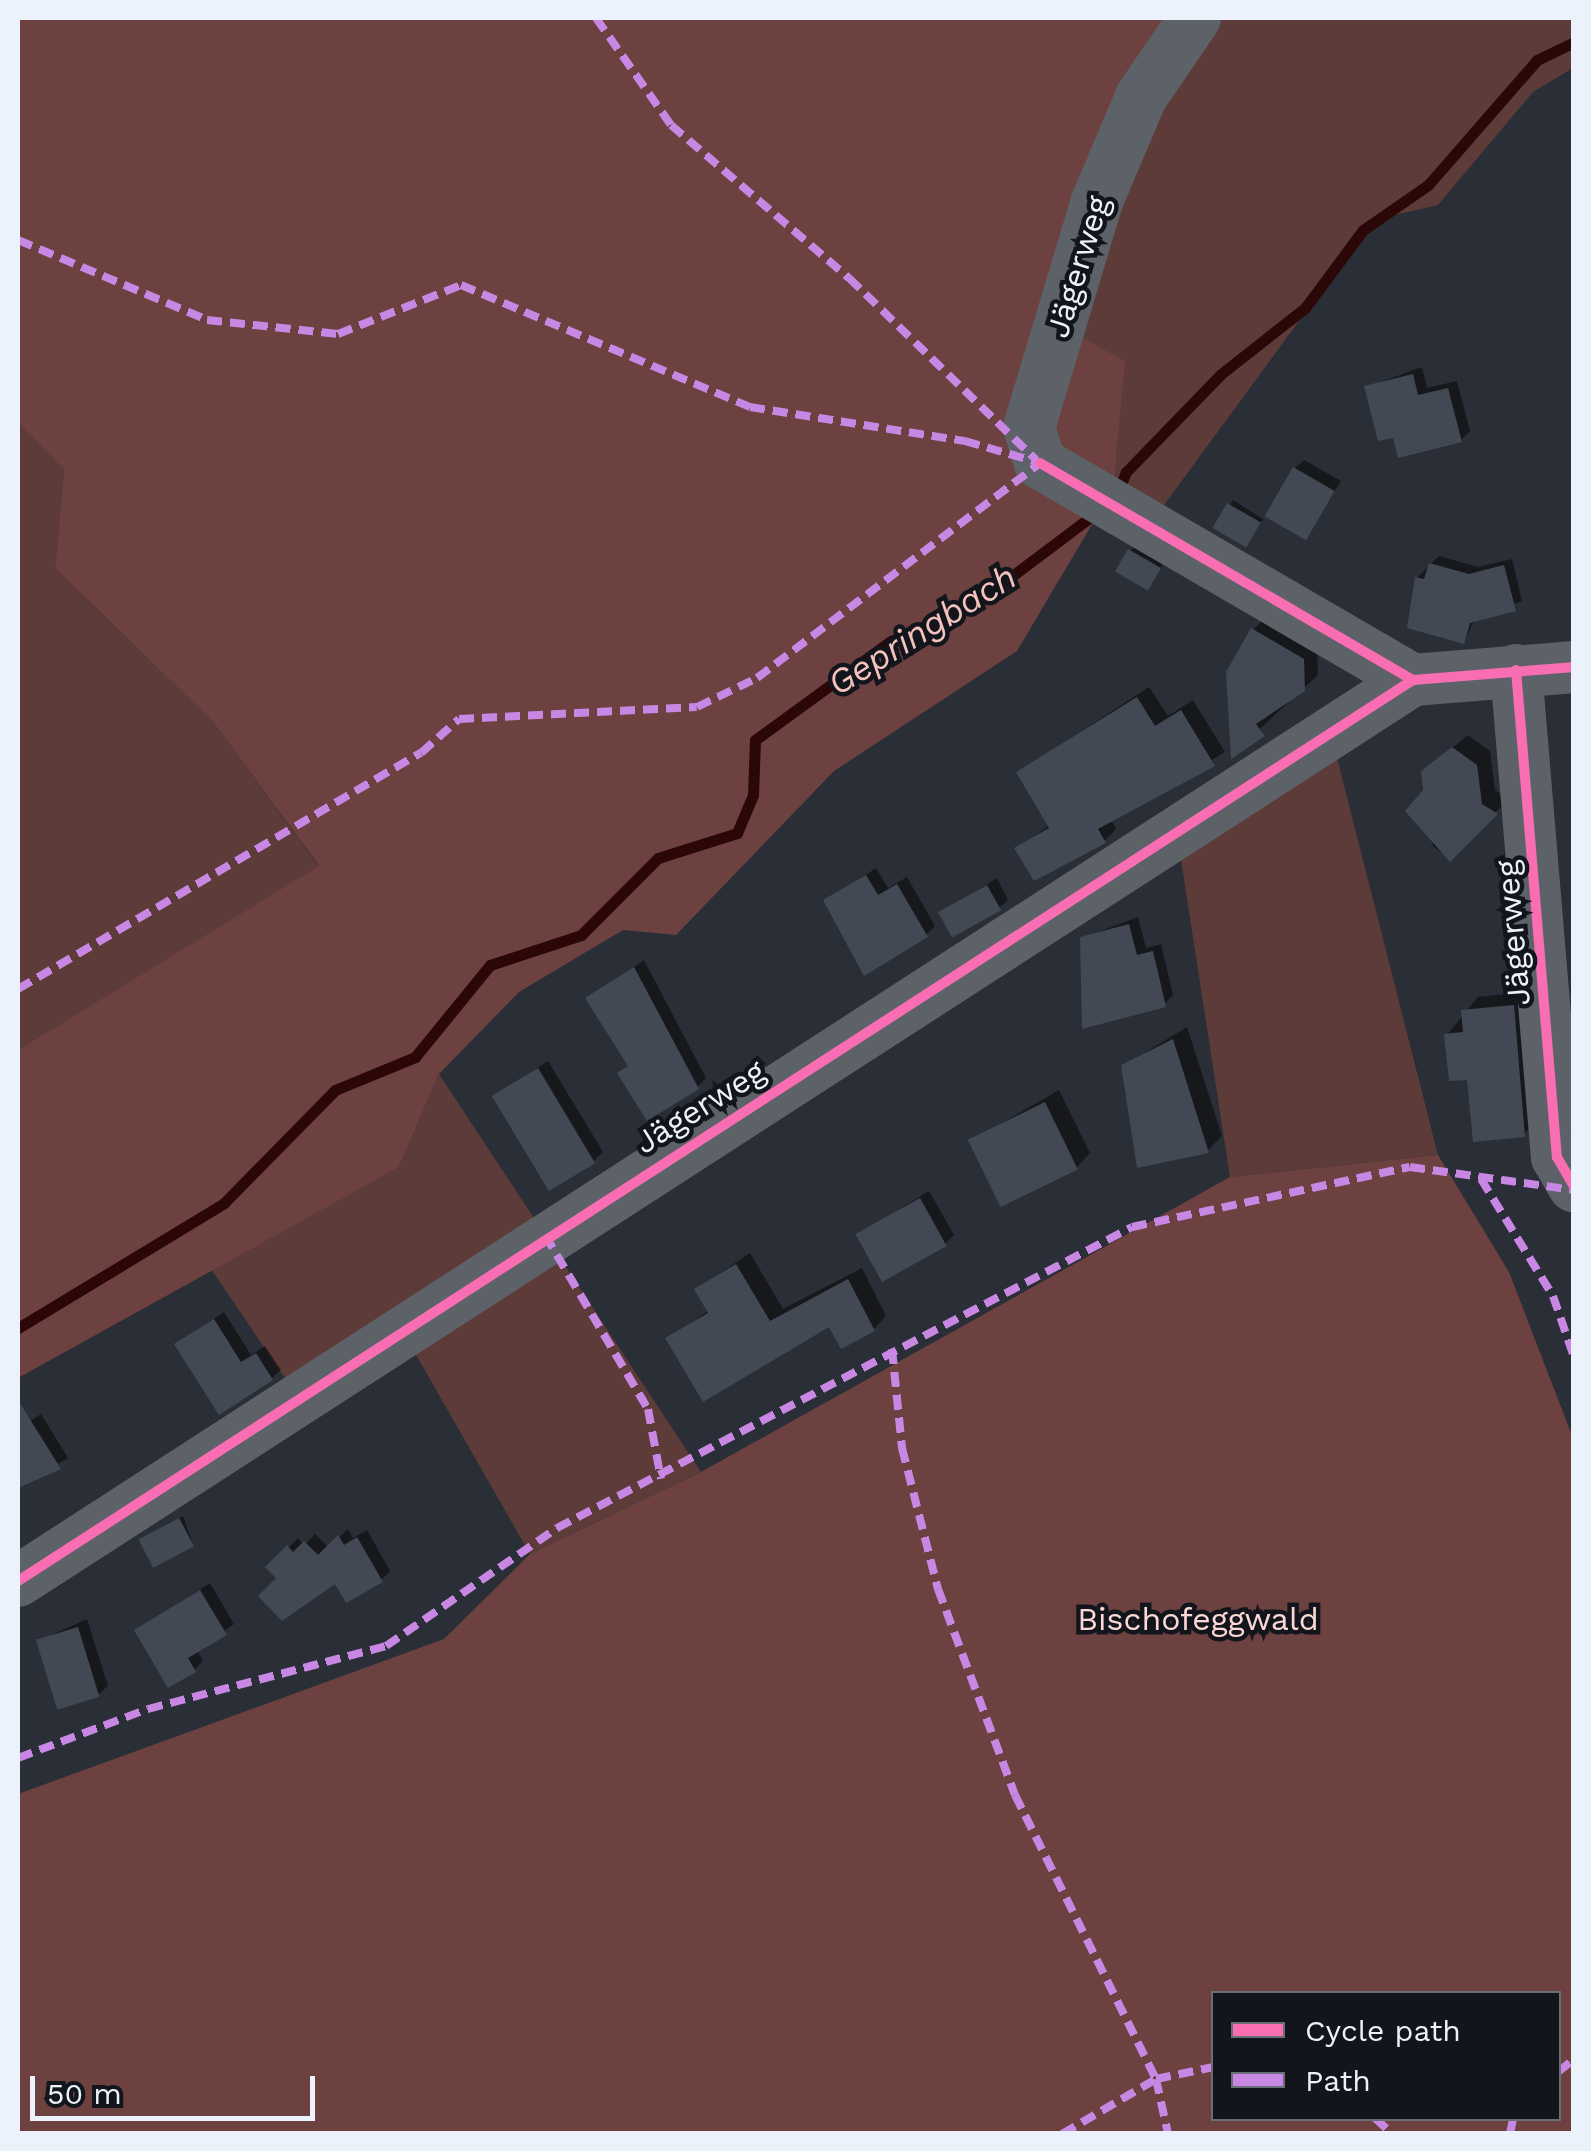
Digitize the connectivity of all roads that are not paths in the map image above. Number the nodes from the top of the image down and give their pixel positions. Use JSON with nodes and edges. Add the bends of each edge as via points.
{"nodes":[{"id":1,"x":1194,"y":18,"type":"edge"},
{"id":2,"x":1574,"y":667,"type":"edge"},
{"id":3,"x":1516,"y":670,"type":"junction"},
{"id":4,"x":1414,"y":680,"type":"junction"},
{"id":5,"x":1574,"y":1186,"type":"edge"},
{"id":6,"x":18,"y":1582,"type":"edge"}],
"edges":[{"from":1,"to":4,"type":"street","name":"Jägerweg","via":[[1141,98],[1097,201],[1029,427],[1056,476]]},
{"from":2,"to":3,"type":"street","name":"Jägerweg"},
{"from":3,"to":4,"type":"street","name":"Jägerweg"},
{"from":3,"to":5,"type":"street","name":"Jägerweg","via":[[1556,1156]]},
{"from":4,"to":6,"type":"street","name":"Jägerweg"}]}
